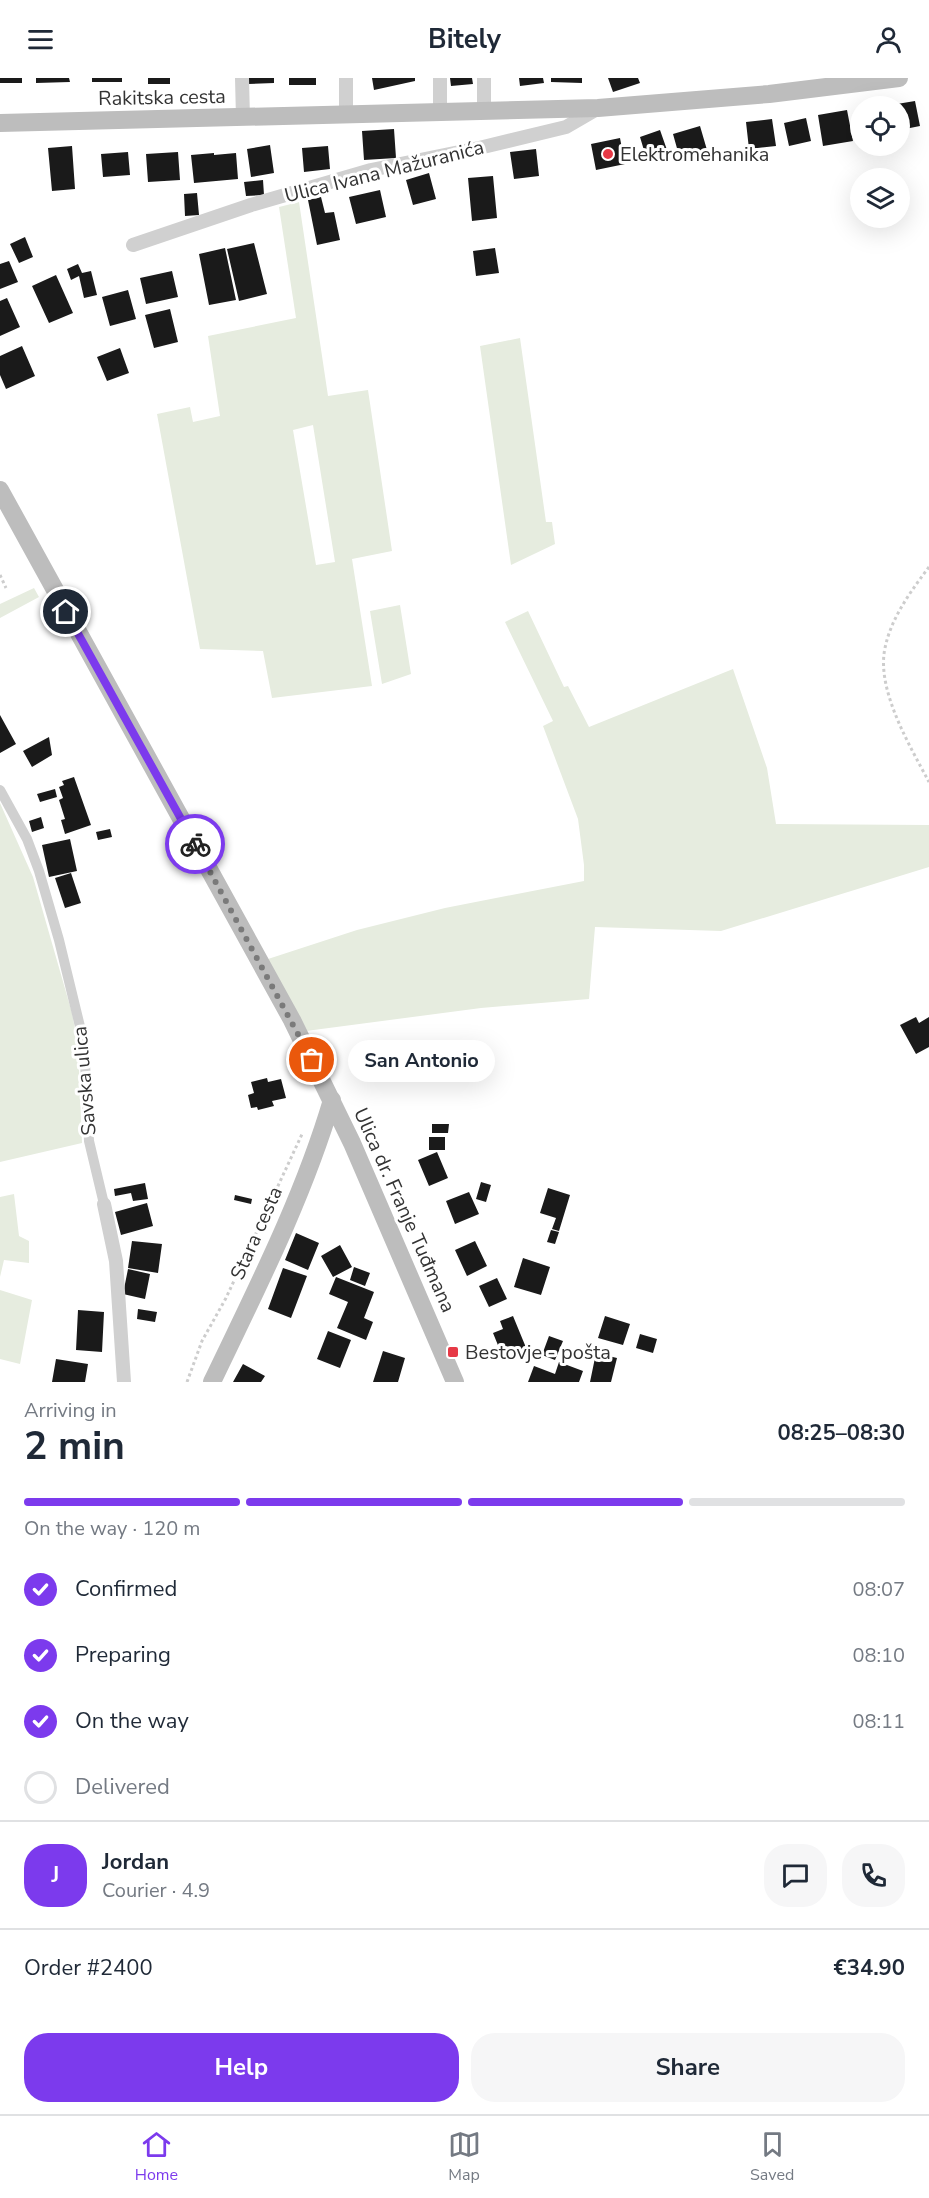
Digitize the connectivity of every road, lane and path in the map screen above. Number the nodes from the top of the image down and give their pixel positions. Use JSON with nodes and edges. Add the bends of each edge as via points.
{"nodes":[{"id":1,"x":242,"y":78,"type":"edge"},
{"id":2,"x":346,"y":78,"type":"edge"},
{"id":3,"x":440,"y":78,"type":"edge"},
{"id":4,"x":484,"y":78,"type":"edge"},
{"id":5,"x":899,"y":78,"type":"edge"},
{"id":6,"x":598,"y":108,"type":"junction"},
{"id":7,"x":484,"y":111,"type":"junction"},
{"id":8,"x":440,"y":112,"type":"junction"},
{"id":9,"x":346,"y":116,"type":"junction"},
{"id":10,"x":243,"y":118,"type":"junction"},
{"id":11,"x":0,"y":123,"type":"edge"},
{"id":12,"x":133,"y":245,"type":"dead end"},
{"id":13,"x":0,"y":490,"type":"edge"},
{"id":14,"x":929,"y":567,"type":"edge"},
{"id":15,"x":0,"y":575,"type":"edge"},
{"id":16,"x":6,"y":588,"type":"dead end"},
{"id":17,"x":929,"y":782,"type":"edge"},
{"id":18,"x":0,"y":790,"type":"edge"},
{"id":19,"x":332,"y":1100,"type":"junction"},
{"id":20,"x":304,"y":1128,"type":"dead end"},
{"id":21,"x":104,"y":1204,"type":"joint"},
{"id":22,"x":124,"y":1382,"type":"edge"},
{"id":23,"x":187,"y":1382,"type":"edge"},
{"id":24,"x":212,"y":1382,"type":"edge"},
{"id":25,"x":455,"y":1382,"type":"edge"}],
"edges":[{"from":1,"to":10,"type":"street"},
{"from":2,"to":9,"type":"street"},
{"from":3,"to":8,"type":"street"},
{"from":4,"to":7,"type":"street"},
{"from":5,"to":6,"type":"main road","name":"Rakitska cesta","via":[[769,94]]},
{"from":6,"to":7,"type":"main road","name":"Rakitska cesta"},
{"from":6,"to":12,"type":"street","name":"Ulica Ivana Mažuranića","via":[[566,127],[371,170],[251,204]]},
{"from":7,"to":8,"type":"main road","name":"Rakitska cesta"},
{"from":8,"to":9,"type":"main road","name":"Rakitska cesta"},
{"from":9,"to":10,"type":"main road","name":"Rakitska cesta"},
{"from":10,"to":11,"type":"main road","name":"Rakitska cesta"},
{"from":13,"to":19,"type":"main road","name":"Ulica dr. Franje Tuđmana","via":[[292,1020]]},
{"from":14,"to":17,"type":"path","via":[[891,629],[884,669],[899,720]]},
{"from":15,"to":16,"type":"path"},
{"from":18,"to":21,"type":"street","name":"Savska ulica","via":[[39,871],[62,949],[84,1043],[89,1141]]},
{"from":19,"to":24,"type":"main road","name":"Stara cesta","via":[[283,1230]]},
{"from":19,"to":25,"type":"main road","name":"Ulica dr. Franje Tuđmana"},
{"from":20,"to":23,"type":"path","via":[[226,1298],[202,1341]]},
{"from":21,"to":22,"type":"street","name":"Savska ulica","via":[[116,1261]]}]}
